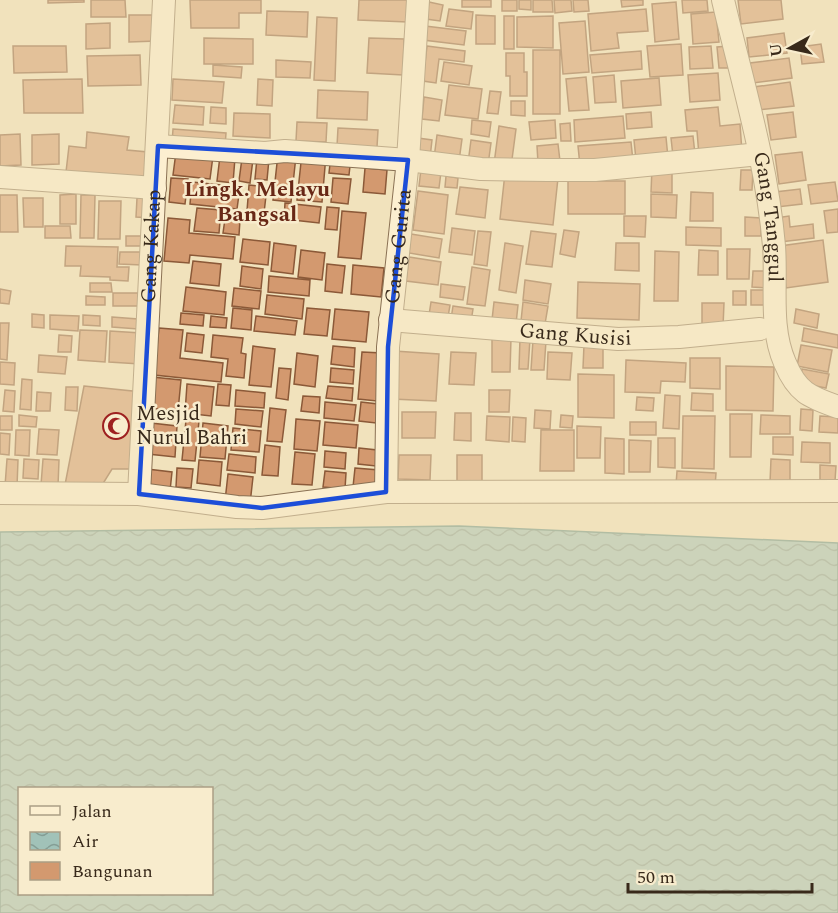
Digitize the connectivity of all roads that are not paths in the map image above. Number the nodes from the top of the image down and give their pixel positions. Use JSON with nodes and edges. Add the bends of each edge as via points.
{"nodes":[{"id":1,"x":164,"y":0,"type":"edge"},
{"id":2,"x":418,"y":0,"type":"edge"},
{"id":3,"x":723,"y":0,"type":"edge"},
{"id":4,"x":158,"y":146,"type":"junction"},
{"id":5,"x":760,"y":154,"type":"junction"},
{"id":6,"x":408,"y":160,"type":"junction"},
{"id":7,"x":0,"y":177,"type":"edge"},
{"id":8,"x":155,"y":188,"type":"junction"},
{"id":9,"x":390,"y":320,"type":"junction"},
{"id":10,"x":760,"y":329,"type":"dead end"},
{"id":11,"x":838,"y":407,"type":"edge"},
{"id":12,"x":838,"y":491,"type":"edge"},
{"id":13,"x":386,"y":492,"type":"junction"},
{"id":14,"x":0,"y":493,"type":"edge"},
{"id":15,"x":139,"y":494,"type":"junction"}],
"edges":[{"from":1,"to":4,"type":"street","name":"Gang Kakap"},
{"from":2,"to":6,"type":"street","name":"Gang Gurita"},
{"from":3,"to":5,"type":"street","name":"Gang Tanggul"},
{"from":4,"to":6,"type":"street"},
{"from":4,"to":8,"type":"street","name":"Gang Kakap"},
{"from":5,"to":6,"type":"street","via":[[595,170],[481,170]]},
{"from":5,"to":11,"type":"street","name":"Gang Tanggul","via":[[774,245],[776,328],[784,362],[802,392]]},
{"from":6,"to":9,"type":"street","name":"Gang Gurita"},
{"from":7,"to":8,"type":"street"},
{"from":8,"to":15,"type":"street","name":"Gang Kakap"},
{"from":9,"to":10,"type":"street","name":"Gang Kusisi","via":[[618,339]]},
{"from":9,"to":13,"type":"street","name":"Gang Gurita"},
{"from":12,"to":13,"type":"street"},
{"from":13,"to":15,"type":"street","via":[[262,508]]},
{"from":14,"to":15,"type":"street"}]}
